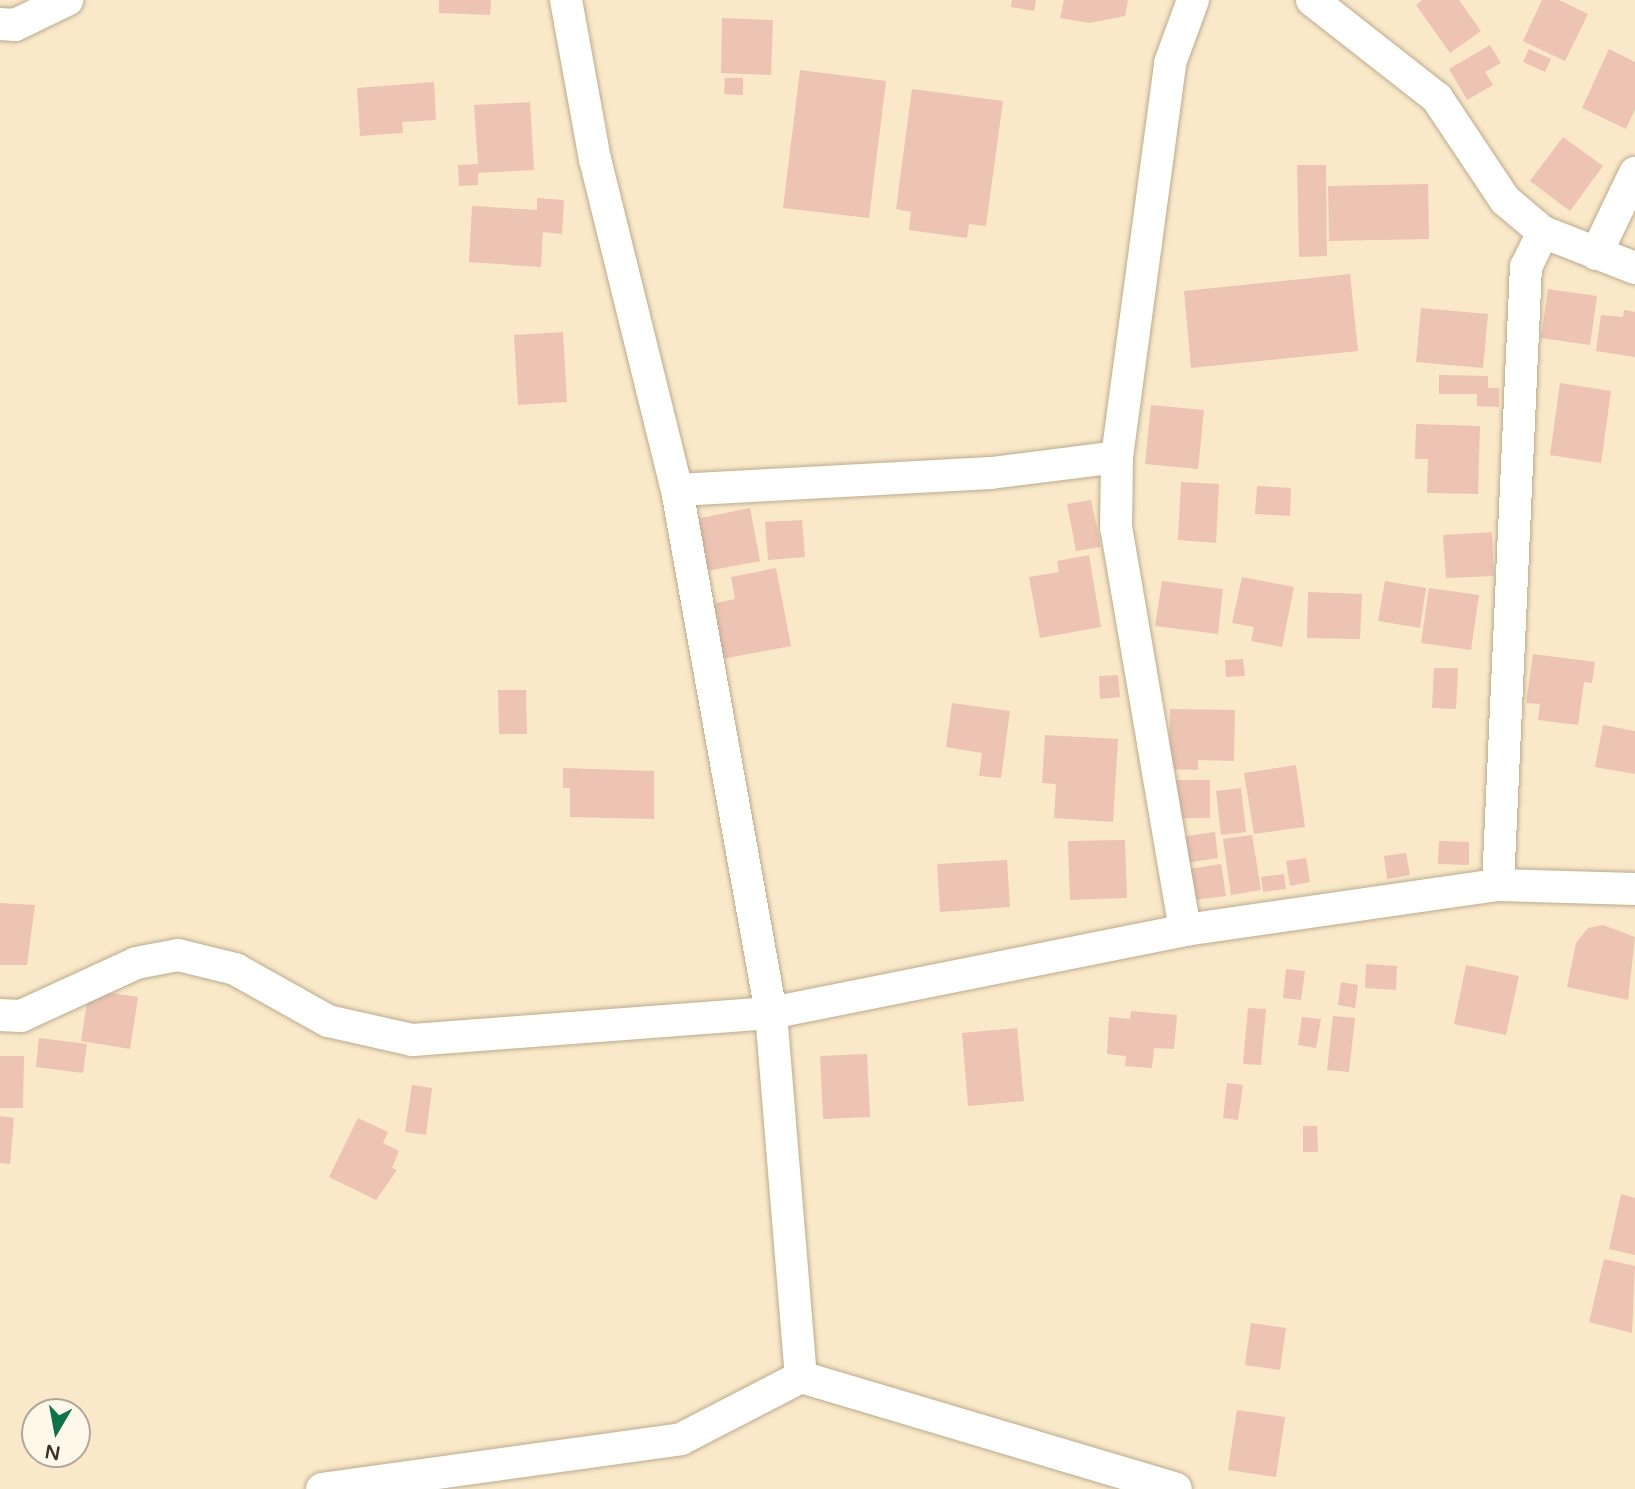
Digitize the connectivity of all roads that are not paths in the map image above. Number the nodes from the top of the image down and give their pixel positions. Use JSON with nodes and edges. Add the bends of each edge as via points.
{"nodes":[{"id":1,"x":67,"y":0,"type":"edge"},
{"id":2,"x":566,"y":0,"type":"edge"},
{"id":3,"x":1193,"y":0,"type":"edge"},
{"id":4,"x":1312,"y":0,"type":"edge"},
{"id":5,"x":0,"y":23,"type":"edge"},
{"id":6,"x":1635,"y":173,"type":"edge"},
{"id":7,"x":1543,"y":232,"type":"junction"},
{"id":8,"x":1596,"y":254,"type":"junction"},
{"id":9,"x":1635,"y":268,"type":"edge"},
{"id":10,"x":1117,"y":457,"type":"junction"},
{"id":11,"x":677,"y":490,"type":"junction"},
{"id":12,"x":1498,"y":885,"type":"junction"},
{"id":13,"x":1635,"y":889,"type":"edge"},
{"id":14,"x":1185,"y":930,"type":"junction"},
{"id":15,"x":771,"y":1013,"type":"junction"},
{"id":16,"x":0,"y":1015,"type":"edge"},
{"id":17,"x":801,"y":1377,"type":"junction"},
{"id":18,"x":322,"y":1489,"type":"edge"},
{"id":19,"x":1176,"y":1489,"type":"edge"}],
"edges":[{"from":1,"to":5,"type":"street","via":[[15,25]]},
{"from":2,"to":11,"type":"street","via":[[595,159]]},
{"from":3,"to":10,"type":"street","via":[[1170,63]]},
{"from":4,"to":7,"type":"street","via":[[1437,98],[1505,200]]},
{"from":6,"to":8,"type":"street"},
{"from":7,"to":8,"type":"street"},
{"from":7,"to":12,"type":"street","via":[[1527,267]]},
{"from":8,"to":9,"type":"street"},
{"from":10,"to":11,"type":"street","via":[[991,473]]},
{"from":10,"to":14,"type":"street","via":[[1116,528]]},
{"from":11,"to":15,"type":"street"},
{"from":12,"to":13,"type":"street"},
{"from":12,"to":14,"type":"street"},
{"from":14,"to":15,"type":"street"},
{"from":15,"to":16,"type":"street","via":[[412,1040],[328,1021],[236,969],[178,955],[136,963],[21,1016]]},
{"from":15,"to":17,"type":"street"},
{"from":17,"to":18,"type":"street","via":[[681,1438]]},
{"from":17,"to":19,"type":"street"}]}
